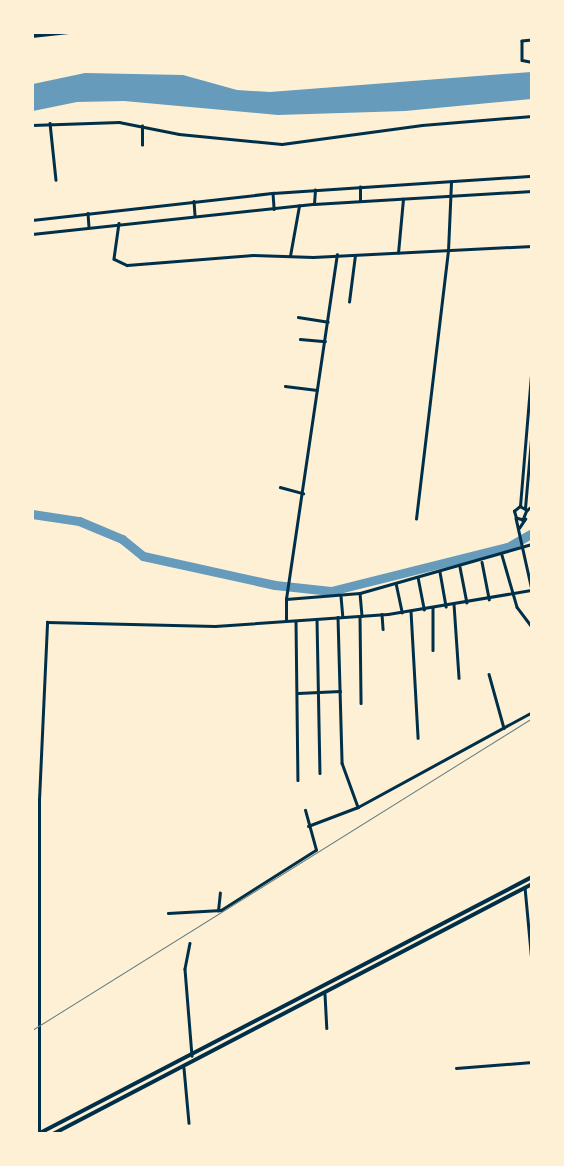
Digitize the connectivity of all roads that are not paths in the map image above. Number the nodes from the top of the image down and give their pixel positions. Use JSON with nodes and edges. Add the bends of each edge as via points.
{"nodes":[{"id":1,"x":69,"y":32,"type":"edge"},
{"id":2,"x":40,"y":34,"type":"edge"},
{"id":3,"x":32,"y":36,"type":"edge"},
{"id":4,"x":532,"y":40,"type":"edge"},
{"id":5,"x":532,"y":62,"type":"edge"},
{"id":6,"x":532,"y":116,"type":"edge"},
{"id":7,"x":50,"y":123,"type":"junction"},
{"id":8,"x":32,"y":125,"type":"edge"},
{"id":9,"x":142,"y":126,"type":"junction"},
{"id":10,"x":142,"y":145,"type":"dead end"},
{"id":11,"x":532,"y":176,"type":"edge"},
{"id":12,"x":56,"y":180,"type":"dead end"},
{"id":13,"x":450,"y":183,"type":"junction"},
{"id":14,"x":360,"y":188,"type":"junction"},
{"id":15,"x":315,"y":191,"type":"junction"},
{"id":16,"x":532,"y":191,"type":"edge"},
{"id":17,"x":273,"y":194,"type":"junction"},
{"id":18,"x":450,"y":195,"type":"junction"},
{"id":19,"x":360,"y":200,"type":"junction"},
{"id":20,"x":403,"y":200,"type":"junction"},
{"id":21,"x":194,"y":202,"type":"junction"},
{"id":22,"x":314,"y":203,"type":"junction"},
{"id":23,"x":299,"y":206,"type":"junction"},
{"id":24,"x":274,"y":207,"type":"junction"},
{"id":25,"x":88,"y":213,"type":"junction"},
{"id":26,"x":195,"y":215,"type":"junction"},
{"id":27,"x":32,"y":220,"type":"edge"},
{"id":28,"x":119,"y":223,"type":"junction"},
{"id":29,"x":89,"y":225,"type":"junction"},
{"id":30,"x":32,"y":234,"type":"edge"},
{"id":31,"x":532,"y":246,"type":"edge"},
{"id":32,"x":448,"y":251,"type":"junction"},
{"id":33,"x":398,"y":253,"type":"junction"},
{"id":34,"x":337,"y":255,"type":"junction"},
{"id":35,"x":355,"y":255,"type":"junction"},
{"id":36,"x":290,"y":256,"type":"junction"},
{"id":37,"x":349,"y":302,"type":"dead end"},
{"id":38,"x":298,"y":318,"type":"dead end"},
{"id":39,"x":328,"y":322,"type":"junction"},
{"id":40,"x":300,"y":339,"type":"dead end"},
{"id":41,"x":325,"y":341,"type":"junction"},
{"id":42,"x":532,"y":363,"type":"edge"},
{"id":43,"x":285,"y":386,"type":"dead end"},
{"id":44,"x":317,"y":390,"type":"junction"},
{"id":45,"x":530,"y":392,"type":"edge"},
{"id":46,"x":532,"y":428,"type":"edge"},
{"id":47,"x":523,"y":448,"type":"junction"},
{"id":48,"x":530,"y":448,"type":"junction"},
{"id":49,"x":280,"y":487,"type":"dead end"},
{"id":50,"x":303,"y":493,"type":"junction"},
{"id":51,"x":520,"y":506,"type":"junction"},
{"id":52,"x":532,"y":506,"type":"edge"},
{"id":53,"x":526,"y":509,"type":"junction"},
{"id":54,"x":416,"y":518,"type":"dead end"},
{"id":55,"x":516,"y":518,"type":"junction"},
{"id":56,"x":525,"y":518,"type":"junction"},
{"id":57,"x":519,"y":530,"type":"junction"},
{"id":58,"x":532,"y":544,"type":"edge"},
{"id":59,"x":524,"y":547,"type":"junction"},
{"id":60,"x":502,"y":556,"type":"junction"},
{"id":61,"x":482,"y":562,"type":"junction"},
{"id":62,"x":460,"y":567,"type":"junction"},
{"id":63,"x":440,"y":572,"type":"junction"},
{"id":64,"x":530,"y":573,"type":"edge"},
{"id":65,"x":418,"y":577,"type":"junction"},
{"id":66,"x":396,"y":583,"type":"junction"},
{"id":67,"x":532,"y":590,"type":"edge"},
{"id":68,"x":360,"y":593,"type":"junction"},
{"id":69,"x":513,"y":594,"type":"junction"},
{"id":70,"x":342,"y":596,"type":"junction"},
{"id":71,"x":286,"y":597,"type":"junction"},
{"id":72,"x":489,"y":598,"type":"junction"},
{"id":73,"x":467,"y":602,"type":"junction"},
{"id":74,"x":454,"y":604,"type":"junction"},
{"id":75,"x":446,"y":606,"type":"junction"},
{"id":76,"x":433,"y":608,"type":"junction"},
{"id":77,"x":424,"y":609,"type":"junction"},
{"id":78,"x":410,"y":611,"type":"junction"},
{"id":79,"x":402,"y":612,"type":"junction"},
{"id":80,"x":382,"y":614,"type":"junction"},
{"id":81,"x":361,"y":616,"type":"junction"},
{"id":82,"x":343,"y":617,"type":"junction"},
{"id":83,"x":338,"y":618,"type":"junction"},
{"id":84,"x":317,"y":619,"type":"junction"},
{"id":85,"x":286,"y":621,"type":"junction"},
{"id":86,"x":296,"y":621,"type":"junction"},
{"id":87,"x":532,"y":627,"type":"edge"},
{"id":88,"x":383,"y":629,"type":"dead end"},
{"id":89,"x":434,"y":650,"type":"dead end"},
{"id":90,"x":489,"y":674,"type":"dead end"},
{"id":91,"x":459,"y":678,"type":"dead end"},
{"id":92,"x":319,"y":692,"type":"junction"},
{"id":93,"x":340,"y":692,"type":"junction"},
{"id":94,"x":298,"y":693,"type":"junction"},
{"id":95,"x":362,"y":703,"type":"dead end"},
{"id":96,"x":532,"y":712,"type":"edge"},
{"id":97,"x":504,"y":728,"type":"junction"},
{"id":98,"x":418,"y":738,"type":"dead end"},
{"id":99,"x":320,"y":773,"type":"dead end"},
{"id":100,"x":298,"y":780,"type":"dead end"},
{"id":101,"x":358,"y":807,"type":"junction"},
{"id":102,"x":305,"y":810,"type":"dead end"},
{"id":103,"x":308,"y":826,"type":"junction"},
{"id":104,"x":532,"y":877,"type":"edge"},
{"id":105,"x":532,"y":884,"type":"edge"},
{"id":106,"x":525,"y":888,"type":"junction"},
{"id":107,"x":220,"y":893,"type":"dead end"},
{"id":108,"x":218,"y":911,"type":"junction"},
{"id":109,"x":168,"y":913,"type":"dead end"},
{"id":110,"x":190,"y":943,"type":"dead end"},
{"id":111,"x":532,"y":962,"type":"edge"},
{"id":112,"x":346,"y":972,"type":"junction"},
{"id":113,"x":335,"y":978,"type":"junction"},
{"id":114,"x":352,"y":980,"type":"junction"},
{"id":115,"x":341,"y":986,"type":"junction"},
{"id":116,"x":325,"y":994,"type":"junction"},
{"id":117,"x":327,"y":1028,"type":"dead end"},
{"id":118,"x":192,"y":1056,"type":"junction"},
{"id":119,"x":532,"y":1062,"type":"edge"},
{"id":120,"x":184,"y":1068,"type":"junction"},
{"id":121,"x":456,"y":1068,"type":"dead end"},
{"id":122,"x":532,"y":1092,"type":"edge"},
{"id":123,"x":189,"y":1123,"type":"dead end"},
{"id":124,"x":39,"y":1133,"type":"edge"},
{"id":125,"x":52,"y":1134,"type":"edge"},
{"id":126,"x":531,"y":1134,"type":"edge"}],
"edges":[{"from":1,"to":2,"type":"main road"},
{"from":2,"to":3,"type":"main road"},
{"from":4,"to":5,"type":"street","via":[[522,41],[522,60]]},
{"from":6,"to":9,"type":"street","via":[[422,124],[282,144]]},
{"from":7,"to":8,"type":"street"},
{"from":7,"to":9,"type":"street"},
{"from":7,"to":12,"type":"street"},
{"from":9,"to":10,"type":"street"},
{"from":11,"to":13,"type":"street"},
{"from":13,"to":14,"type":"street"},
{"from":13,"to":18,"type":"street"},
{"from":14,"to":15,"type":"street"},
{"from":14,"to":19,"type":"street"},
{"from":15,"to":17,"type":"street"},
{"from":15,"to":22,"type":"street"},
{"from":16,"to":18,"type":"street"},
{"from":17,"to":21,"type":"street"},
{"from":17,"to":24,"type":"street"},
{"from":18,"to":20,"type":"street"},
{"from":18,"to":32,"type":"street"},
{"from":19,"to":20,"type":"street"},
{"from":19,"to":22,"type":"street"},
{"from":20,"to":33,"type":"street"},
{"from":21,"to":25,"type":"street"},
{"from":21,"to":26,"type":"street"},
{"from":22,"to":23,"type":"street"},
{"from":23,"to":24,"type":"street"},
{"from":23,"to":36,"type":"street"},
{"from":24,"to":26,"type":"street"},
{"from":25,"to":27,"type":"street"},
{"from":25,"to":29,"type":"street"},
{"from":26,"to":28,"type":"street"},
{"from":28,"to":29,"type":"street"},
{"from":28,"to":36,"type":"street","via":[[114,259],[126,265]]},
{"from":29,"to":30,"type":"street"},
{"from":31,"to":32,"type":"street"},
{"from":32,"to":33,"type":"street"},
{"from":32,"to":54,"type":"street"},
{"from":33,"to":35,"type":"street"},
{"from":34,"to":35,"type":"street"},
{"from":34,"to":36,"type":"street"},
{"from":34,"to":39,"type":"street"},
{"from":35,"to":37,"type":"street"},
{"from":38,"to":39,"type":"street"},
{"from":39,"to":41,"type":"street"},
{"from":40,"to":41,"type":"street"},
{"from":41,"to":44,"type":"street"},
{"from":42,"to":45,"type":"street"},
{"from":43,"to":44,"type":"street"},
{"from":44,"to":50,"type":"street"},
{"from":45,"to":47,"type":"street"},
{"from":46,"to":48,"type":"street"},
{"from":47,"to":48,"type":"street"},
{"from":47,"to":51,"type":"street"},
{"from":48,"to":53,"type":"street"},
{"from":49,"to":50,"type":"street"},
{"from":50,"to":71,"type":"street"},
{"from":51,"to":53,"type":"street"},
{"from":51,"to":55,"type":"street","via":[[514,511]]},
{"from":52,"to":53,"type":"street"},
{"from":53,"to":56,"type":"street"},
{"from":55,"to":56,"type":"street"},
{"from":55,"to":57,"type":"street"},
{"from":56,"to":57,"type":"street"},
{"from":57,"to":59,"type":"street"},
{"from":58,"to":59,"type":"street"},
{"from":59,"to":60,"type":"street"},
{"from":59,"to":64,"type":"street"},
{"from":60,"to":61,"type":"street"},
{"from":60,"to":69,"type":"street"},
{"from":61,"to":62,"type":"street"},
{"from":61,"to":72,"type":"street"},
{"from":62,"to":63,"type":"street"},
{"from":62,"to":73,"type":"street"},
{"from":63,"to":65,"type":"street"},
{"from":63,"to":75,"type":"street"},
{"from":64,"to":67,"type":"street"},
{"from":65,"to":66,"type":"street"},
{"from":65,"to":77,"type":"street"},
{"from":66,"to":68,"type":"street"},
{"from":66,"to":79,"type":"street"},
{"from":67,"to":69,"type":"street"},
{"from":68,"to":70,"type":"street"},
{"from":68,"to":81,"type":"street"},
{"from":69,"to":72,"type":"street"},
{"from":69,"to":87,"type":"street"},
{"from":70,"to":71,"type":"street"},
{"from":70,"to":82,"type":"street"},
{"from":71,"to":85,"type":"street"},
{"from":72,"to":73,"type":"street"},
{"from":73,"to":74,"type":"street"},
{"from":74,"to":75,"type":"street"},
{"from":74,"to":91,"type":"street"},
{"from":75,"to":76,"type":"street"},
{"from":76,"to":77,"type":"street"},
{"from":76,"to":89,"type":"street"},
{"from":77,"to":78,"type":"street"},
{"from":78,"to":79,"type":"street"},
{"from":78,"to":98,"type":"street"},
{"from":79,"to":80,"type":"street"},
{"from":80,"to":81,"type":"street"},
{"from":80,"to":88,"type":"street"},
{"from":81,"to":82,"type":"street"},
{"from":81,"to":95,"type":"street"},
{"from":82,"to":83,"type":"street"},
{"from":83,"to":84,"type":"street"},
{"from":83,"to":93,"type":"street"},
{"from":84,"to":86,"type":"street"},
{"from":84,"to":92,"type":"street"},
{"from":85,"to":86,"type":"street"},
{"from":85,"to":124,"type":"street","via":[[215,626],[48,621],[38,900]]},
{"from":86,"to":94,"type":"street"},
{"from":90,"to":97,"type":"street"},
{"from":92,"to":93,"type":"street"},
{"from":92,"to":94,"type":"street"},
{"from":92,"to":99,"type":"street"},
{"from":93,"to":101,"type":"street","via":[[342,763]]},
{"from":94,"to":100,"type":"street"},
{"from":96,"to":97,"type":"street"},
{"from":97,"to":101,"type":"street"},
{"from":101,"to":103,"type":"street"},
{"from":102,"to":103,"type":"street"},
{"from":103,"to":108,"type":"street","via":[[316,850]]},
{"from":104,"to":112,"type":"main road"},
{"from":105,"to":106,"type":"main road"},
{"from":106,"to":111,"type":"street"},
{"from":106,"to":114,"type":"main road"},
{"from":107,"to":108,"type":"street"},
{"from":108,"to":109,"type":"street"},
{"from":110,"to":118,"type":"street","via":[[185,969]]},
{"from":112,"to":113,"type":"main road"},
{"from":112,"to":114,"type":"main road"},
{"from":113,"to":115,"type":"main road"},
{"from":113,"to":118,"type":"main road"},
{"from":114,"to":115,"type":"main road"},
{"from":115,"to":116,"type":"main road"},
{"from":116,"to":117,"type":"street"},
{"from":116,"to":120,"type":"main road"},
{"from":118,"to":124,"type":"main road"},
{"from":119,"to":121,"type":"street"},
{"from":120,"to":123,"type":"street"},
{"from":120,"to":125,"type":"main road"},
{"from":122,"to":126,"type":"street"}]}
